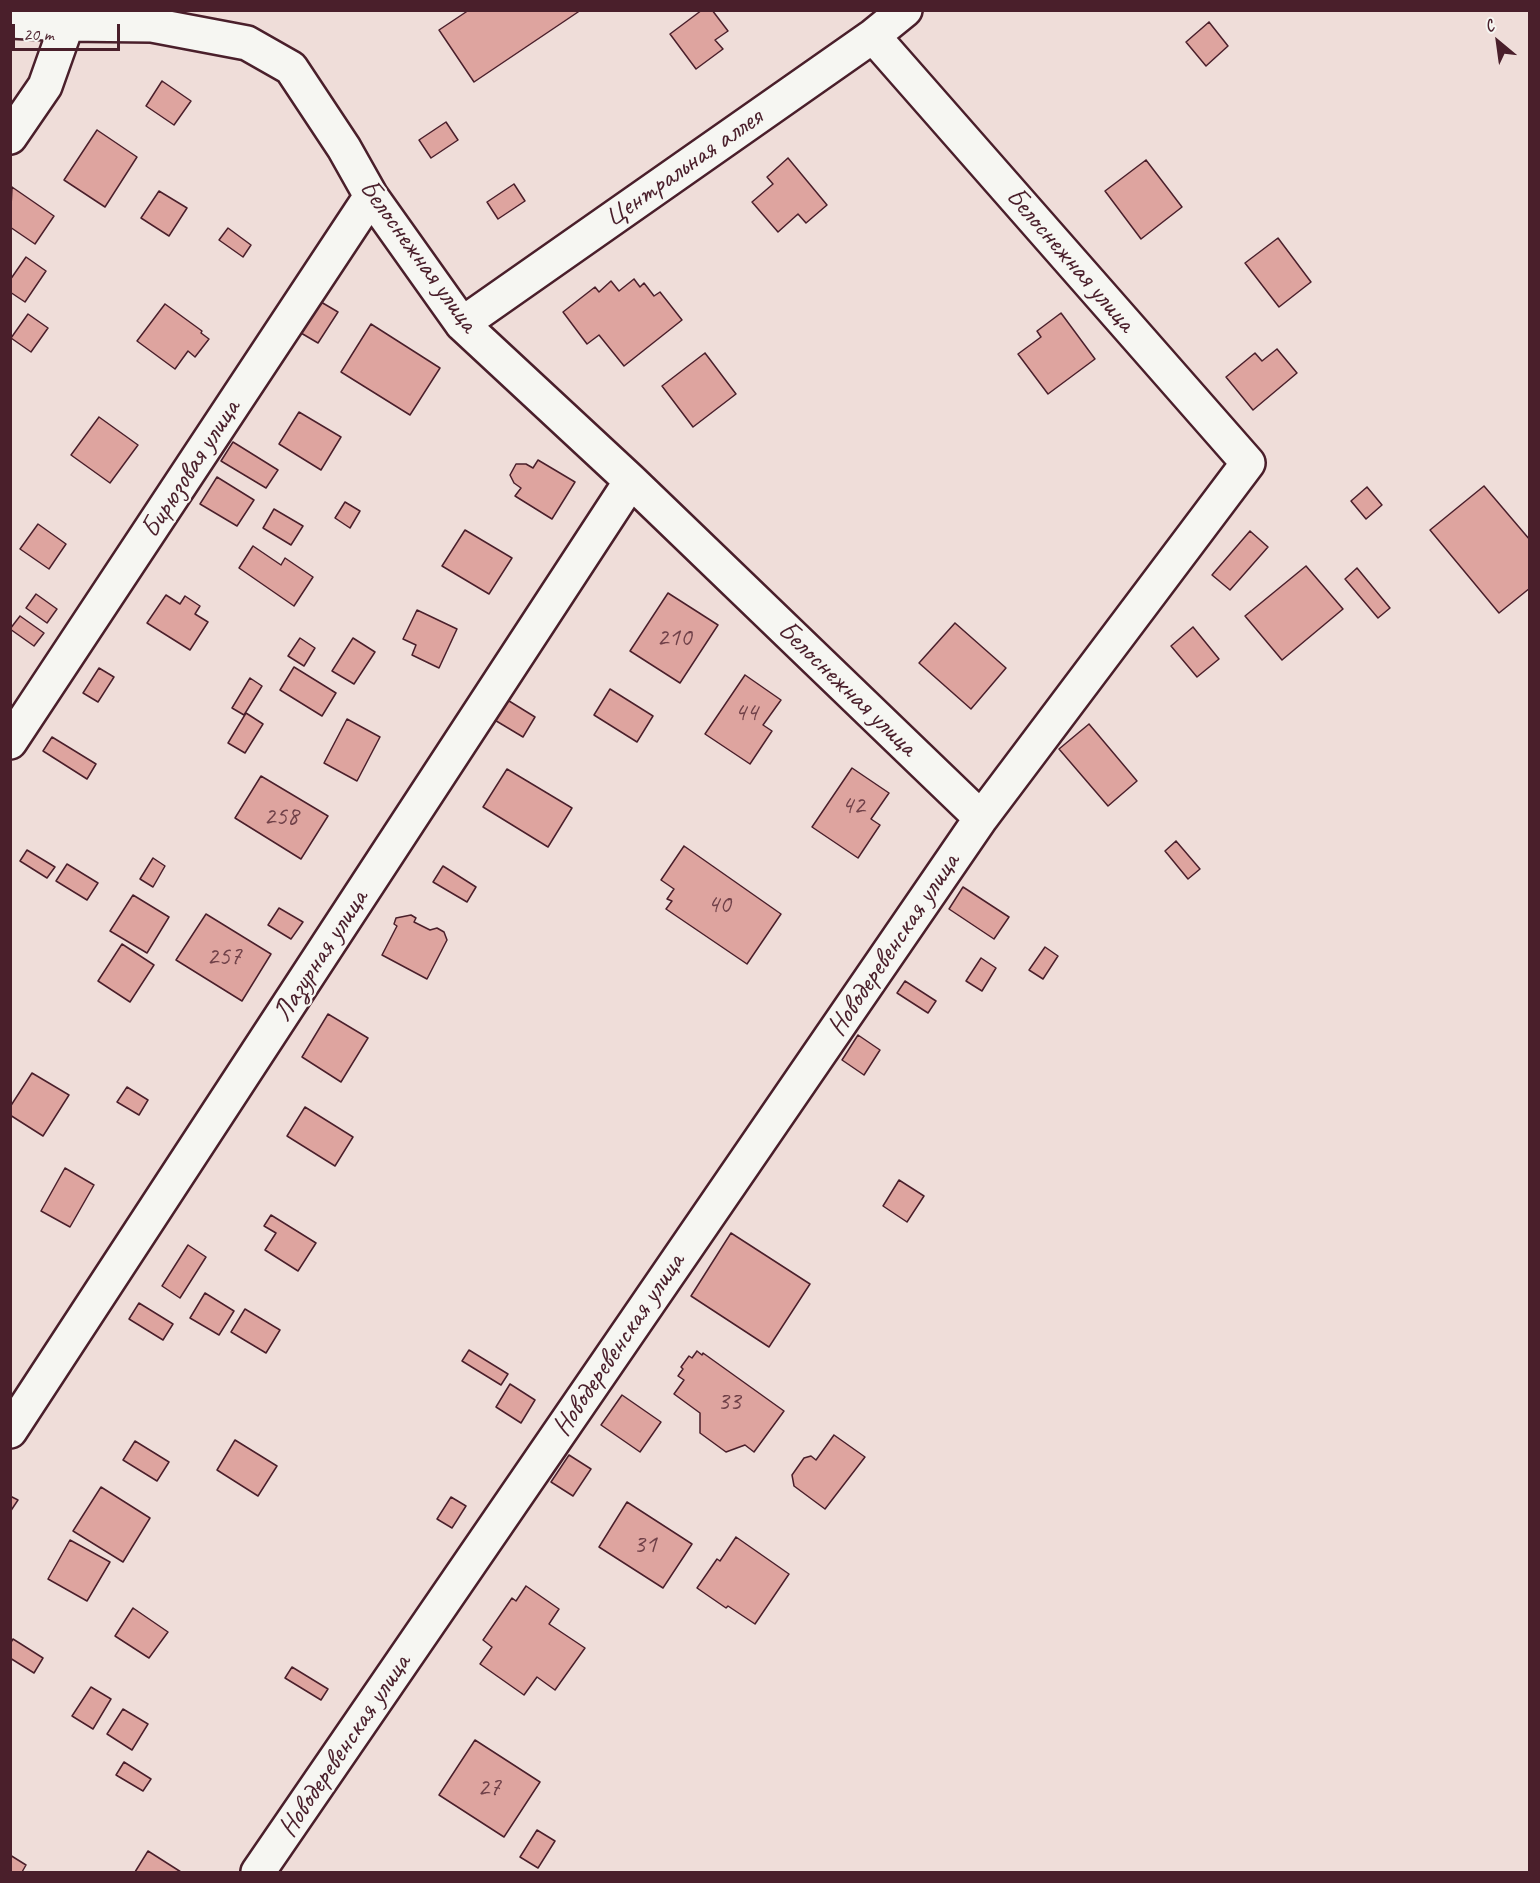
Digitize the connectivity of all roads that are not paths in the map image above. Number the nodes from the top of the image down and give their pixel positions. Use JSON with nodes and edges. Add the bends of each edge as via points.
{"nodes":[{"id":1,"x":905,"y":10,"type":"edge"},
{"id":2,"x":10,"y":21,"type":"edge"},
{"id":3,"x":67,"y":24,"type":"junction"},
{"id":4,"x":873,"y":36,"type":"junction"},
{"id":5,"x":10,"y":137,"type":"edge"},
{"id":6,"x":371,"y":196,"type":"junction"},
{"id":7,"x":462,"y":324,"type":"junction"},
{"id":8,"x":631,"y":481,"type":"junction"},
{"id":9,"x":10,"y":742,"type":"edge"},
{"id":10,"x":981,"y":818,"type":"junction"},
{"id":11,"x":10,"y":1431,"type":"edge"},
{"id":12,"x":258,"y":1872,"type":"edge"}],
"edges":[{"from":1,"to":4,"type":"street","name":"Центральная аллея"},
{"from":2,"to":3,"type":"street","name":"Белоснежная улица"},
{"from":3,"to":5,"type":"street","via":[[45,86]]},
{"from":3,"to":6,"type":"street","name":"Белоснежная улица","via":[[152,25],[247,43],[291,69]]},
{"from":4,"to":7,"type":"street","name":"Центральная аллея"},
{"from":4,"to":10,"type":"street","name":"Белоснежная улица","via":[[1248,463]]},
{"from":6,"to":7,"type":"street","name":"Белоснежная улица"},
{"from":6,"to":9,"type":"street","name":"Бирюзовая улица"},
{"from":7,"to":8,"type":"street","name":"Белоснежная улица"},
{"from":8,"to":10,"type":"street","name":"Белоснежная улица"},
{"from":8,"to":11,"type":"street","name":"Лазурная улица"},
{"from":10,"to":12,"type":"street","name":"Новодеревенская улица"}]}
